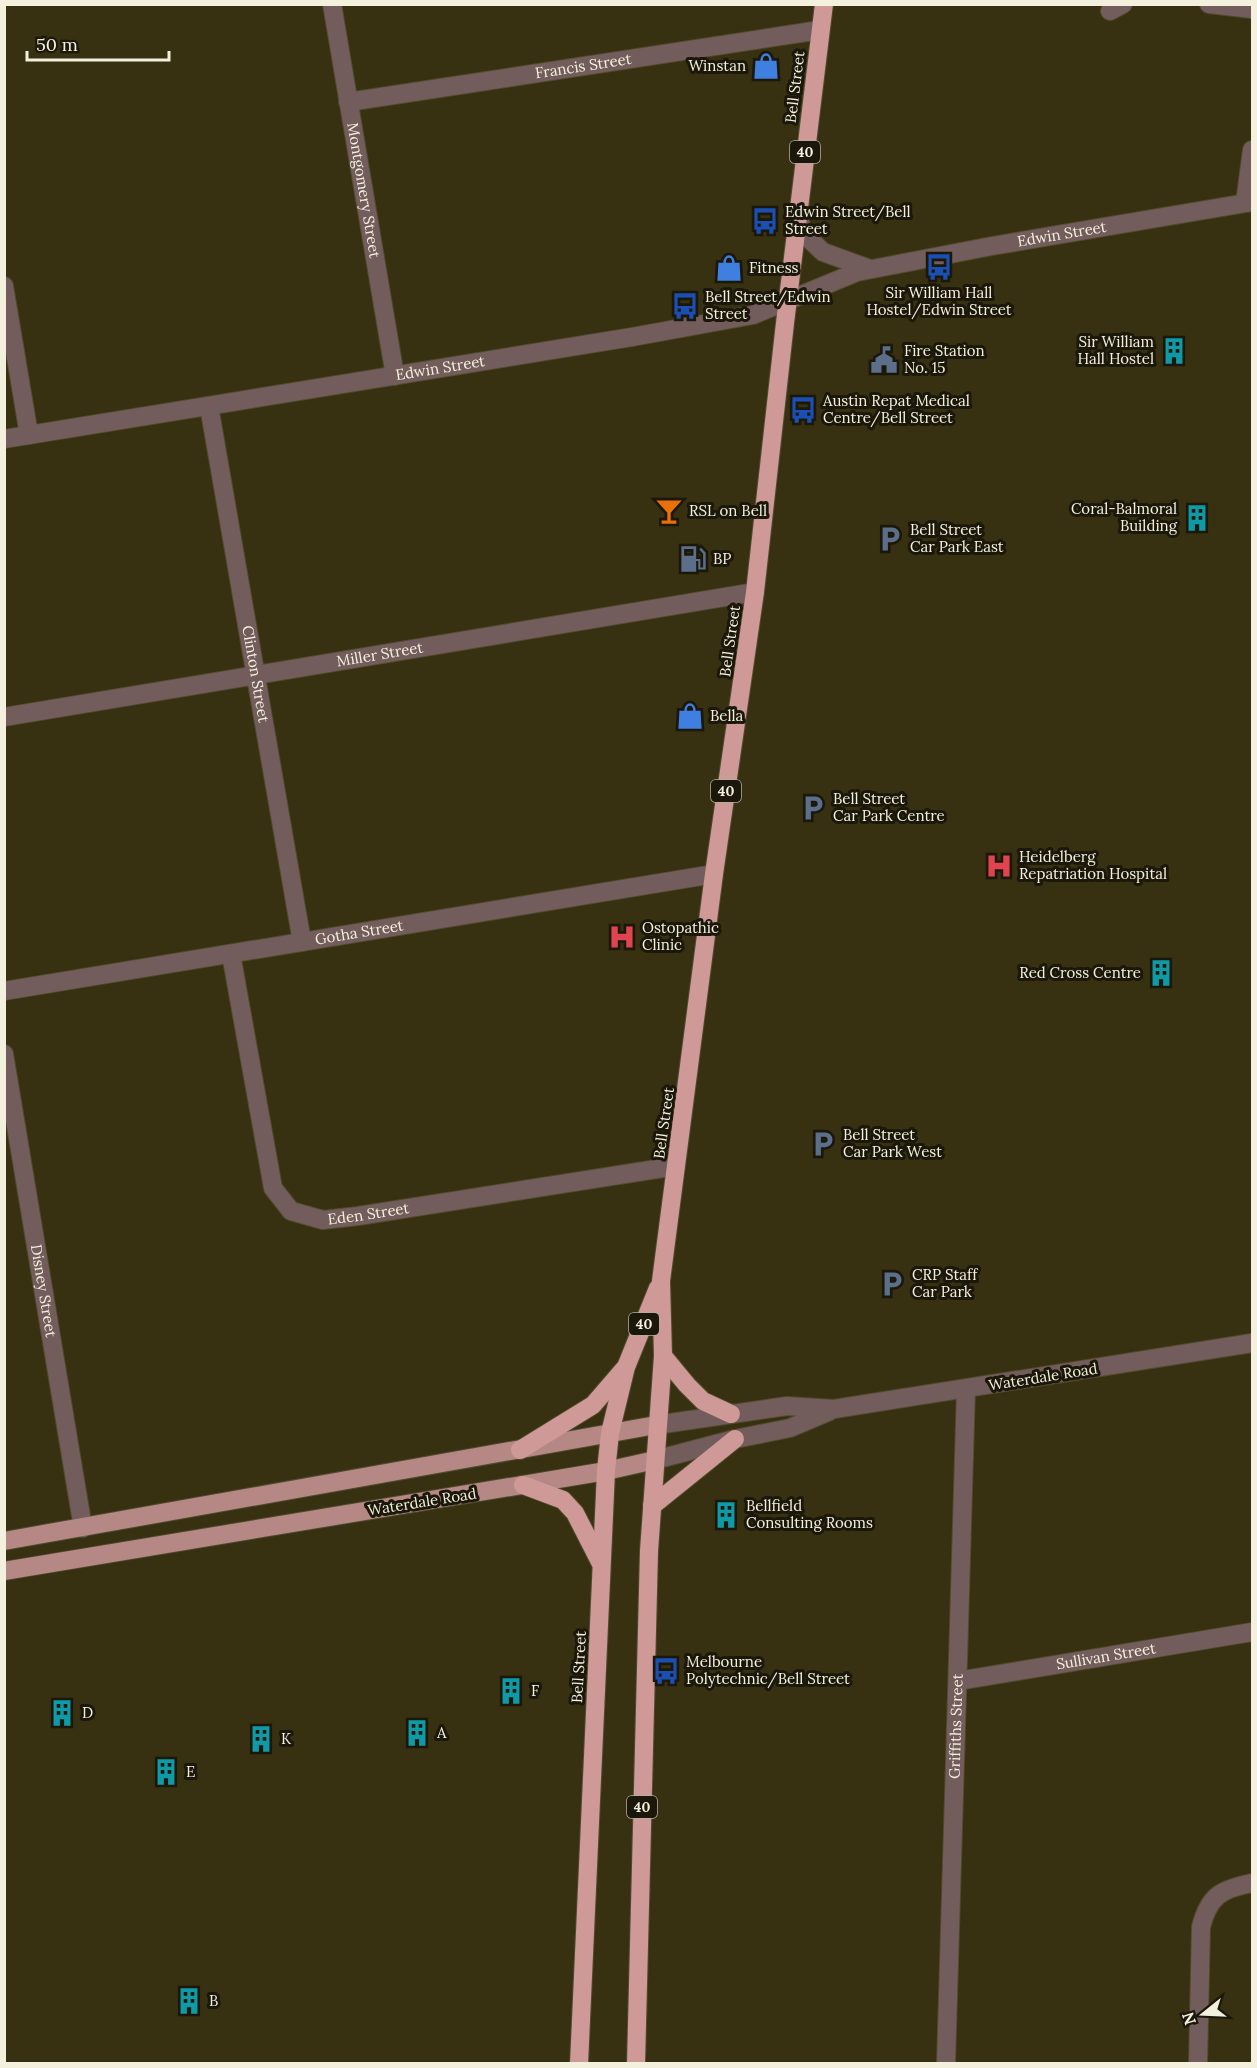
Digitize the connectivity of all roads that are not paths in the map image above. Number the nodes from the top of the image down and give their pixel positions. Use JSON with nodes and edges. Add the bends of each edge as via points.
{"nodes":[{"id":1,"x":332,"y":4,"type":"edge"},
{"id":2,"x":824,"y":4,"type":"edge"},
{"id":3,"x":1209,"y":4,"type":"edge"},
{"id":4,"x":1252,"y":9,"type":"edge"},
{"id":5,"x":820,"y":30,"type":"junction"},
{"id":6,"x":348,"y":102,"type":"junction"},
{"id":7,"x":1252,"y":150,"type":"edge"},
{"id":8,"x":1249,"y":202,"type":"edge"},
{"id":9,"x":798,"y":215,"type":"junction"},
{"id":10,"x":870,"y":269,"type":"junction"},
{"id":11,"x":4,"y":286,"type":"edge"},
{"id":12,"x":788,"y":300,"type":"junction"},
{"id":13,"x":395,"y":376,"type":"junction"},
{"id":14,"x":209,"y":406,"type":"junction"},
{"id":15,"x":29,"y":435,"type":"junction"},
{"id":16,"x":4,"y":439,"type":"edge"},
{"id":17,"x":755,"y":592,"type":"junction"},
{"id":18,"x":256,"y":675,"type":"junction"},
{"id":19,"x":4,"y":717,"type":"edge"},
{"id":20,"x":714,"y":874,"type":"junction"},
{"id":21,"x":302,"y":942,"type":"junction"},
{"id":22,"x":231,"y":954,"type":"junction"},
{"id":23,"x":4,"y":991,"type":"edge"},
{"id":24,"x":4,"y":1054,"type":"edge"},
{"id":25,"x":676,"y":1166,"type":"junction"},
{"id":26,"x":661,"y":1281,"type":"junction"},
{"id":27,"x":1252,"y":1343,"type":"edge"},
{"id":28,"x":663,"y":1356,"type":"junction"},
{"id":29,"x":626,"y":1367,"type":"junction"},
{"id":30,"x":966,"y":1389,"type":"junction"},
{"id":31,"x":834,"y":1409,"type":"junction"},
{"id":32,"x":731,"y":1414,"type":"junction"},
{"id":33,"x":656,"y":1425,"type":"junction"},
{"id":34,"x":610,"y":1433,"type":"junction"},
{"id":35,"x":735,"y":1439,"type":"junction"},
{"id":36,"x":520,"y":1450,"type":"junction"},
{"id":37,"x":655,"y":1460,"type":"junction"},
{"id":38,"x":606,"y":1471,"type":"junction"},
{"id":39,"x":523,"y":1485,"type":"junction"},
{"id":40,"x":652,"y":1506,"type":"junction"},
{"id":41,"x":83,"y":1528,"type":"junction"},
{"id":42,"x":4,"y":1541,"type":"edge"},
{"id":43,"x":601,"y":1564,"type":"junction"},
{"id":44,"x":4,"y":1572,"type":"edge"},
{"id":45,"x":1252,"y":1632,"type":"edge"},
{"id":46,"x":958,"y":1681,"type":"junction"},
{"id":47,"x":1252,"y":1883,"type":"edge"},
{"id":48,"x":579,"y":2064,"type":"edge"},
{"id":49,"x":636,"y":2064,"type":"edge"},
{"id":50,"x":946,"y":2064,"type":"edge"},
{"id":51,"x":1198,"y":2064,"type":"edge"}],
"edges":[{"from":1,"to":6,"type":"street","name":"Montgomery Street"},
{"from":2,"to":5,"type":"highway","name":"Bell Street","number":"40"},
{"from":3,"to":4,"type":"street"},
{"from":5,"to":6,"type":"street","name":"Francis Street"},
{"from":5,"to":9,"type":"highway","name":"Bell Street","number":"40"},
{"from":6,"to":13,"type":"street","name":"Montgomery Street"},
{"from":7,"to":8,"type":"street"},
{"from":8,"to":10,"type":"street","name":"Edwin Street"},
{"from":9,"to":10,"type":"street","via":[[803,233],[823,252]]},
{"from":9,"to":12,"type":"highway","name":"Bell Street","number":"40"},
{"from":10,"to":12,"type":"street","name":"Edwin Street"},
{"from":11,"to":15,"type":"street"},
{"from":12,"to":13,"type":"street","name":"Edwin Street","via":[[753,315]]},
{"from":12,"to":17,"type":"highway","name":"Bell Street","number":"40"},
{"from":13,"to":14,"type":"street","name":"Edwin Street"},
{"from":14,"to":15,"type":"street","name":"Edwin Street"},
{"from":14,"to":18,"type":"street","name":"Clinton Street"},
{"from":15,"to":16,"type":"street","name":"Edwin Street"},
{"from":17,"to":18,"type":"street","name":"Miller Street"},
{"from":17,"to":20,"type":"highway","name":"Bell Street","number":"40"},
{"from":18,"to":19,"type":"street","name":"Miller Street"},
{"from":18,"to":21,"type":"street","name":"Clinton Street"},
{"from":20,"to":21,"type":"street","name":"Gotha Street"},
{"from":20,"to":25,"type":"highway","name":"Bell Street","number":"40"},
{"from":21,"to":22,"type":"street","name":"Gotha Street"},
{"from":22,"to":23,"type":"street","name":"Gotha Street"},
{"from":22,"to":25,"type":"street","name":"Eden Street","via":[[273,1188],[291,1211],[323,1220],[358,1216]]},
{"from":24,"to":41,"type":"street","name":"Disney Street"},
{"from":25,"to":26,"type":"highway","name":"Bell Street","number":"40"},
{"from":26,"to":28,"type":"highway","name":"Bell Street","number":"40"},
{"from":26,"to":29,"type":"highway","name":"Bell Street","number":"40"},
{"from":27,"to":30,"type":"street","name":"Waterdale Road"},
{"from":28,"to":32,"type":"highway","via":[[703,1401]]},
{"from":28,"to":33,"type":"highway","name":"Bell Street","number":"40"},
{"from":29,"to":34,"type":"highway","name":"Bell Street","number":"40"},
{"from":29,"to":36,"type":"highway","via":[[593,1405]]},
{"from":30,"to":31,"type":"street","name":"Waterdale Road"},
{"from":30,"to":46,"type":"street","name":"Griffiths Street"},
{"from":31,"to":32,"type":"street","name":"Waterdale Road","via":[[787,1406]]},
{"from":31,"to":35,"type":"street","name":"Waterdale Road","via":[[790,1428]]},
{"from":32,"to":33,"type":"street","name":"Waterdale Road"},
{"from":33,"to":34,"type":"main road","name":"Waterdale Road"},
{"from":33,"to":37,"type":"highway","name":"Bell Street","number":"40"},
{"from":34,"to":36,"type":"main road","name":"Waterdale Road"},
{"from":34,"to":38,"type":"highway","name":"Bell Street","number":"40"},
{"from":35,"to":37,"type":"street","name":"Waterdale Road"},
{"from":35,"to":40,"type":"highway"},
{"from":36,"to":41,"type":"main road","name":"Waterdale Road"},
{"from":37,"to":38,"type":"main road","name":"Waterdale Road"},
{"from":37,"to":40,"type":"highway","name":"Bell Street","number":"40"},
{"from":38,"to":39,"type":"main road","name":"Waterdale Road"},
{"from":38,"to":43,"type":"highway","name":"Bell Street","number":"40"},
{"from":39,"to":43,"type":"highway","via":[[563,1500],[575,1513]]},
{"from":39,"to":44,"type":"main road","name":"Waterdale Road"},
{"from":40,"to":49,"type":"highway","name":"Bell Street","number":"40"},
{"from":41,"to":42,"type":"main road","name":"Waterdale Road"},
{"from":43,"to":48,"type":"highway","name":"Bell Street","number":"40"},
{"from":45,"to":46,"type":"street","name":"Sullivan Street"},
{"from":46,"to":50,"type":"street","name":"Griffiths Street"},
{"from":47,"to":51,"type":"street","via":[[1225,1890],[1205,1912]]}]}
